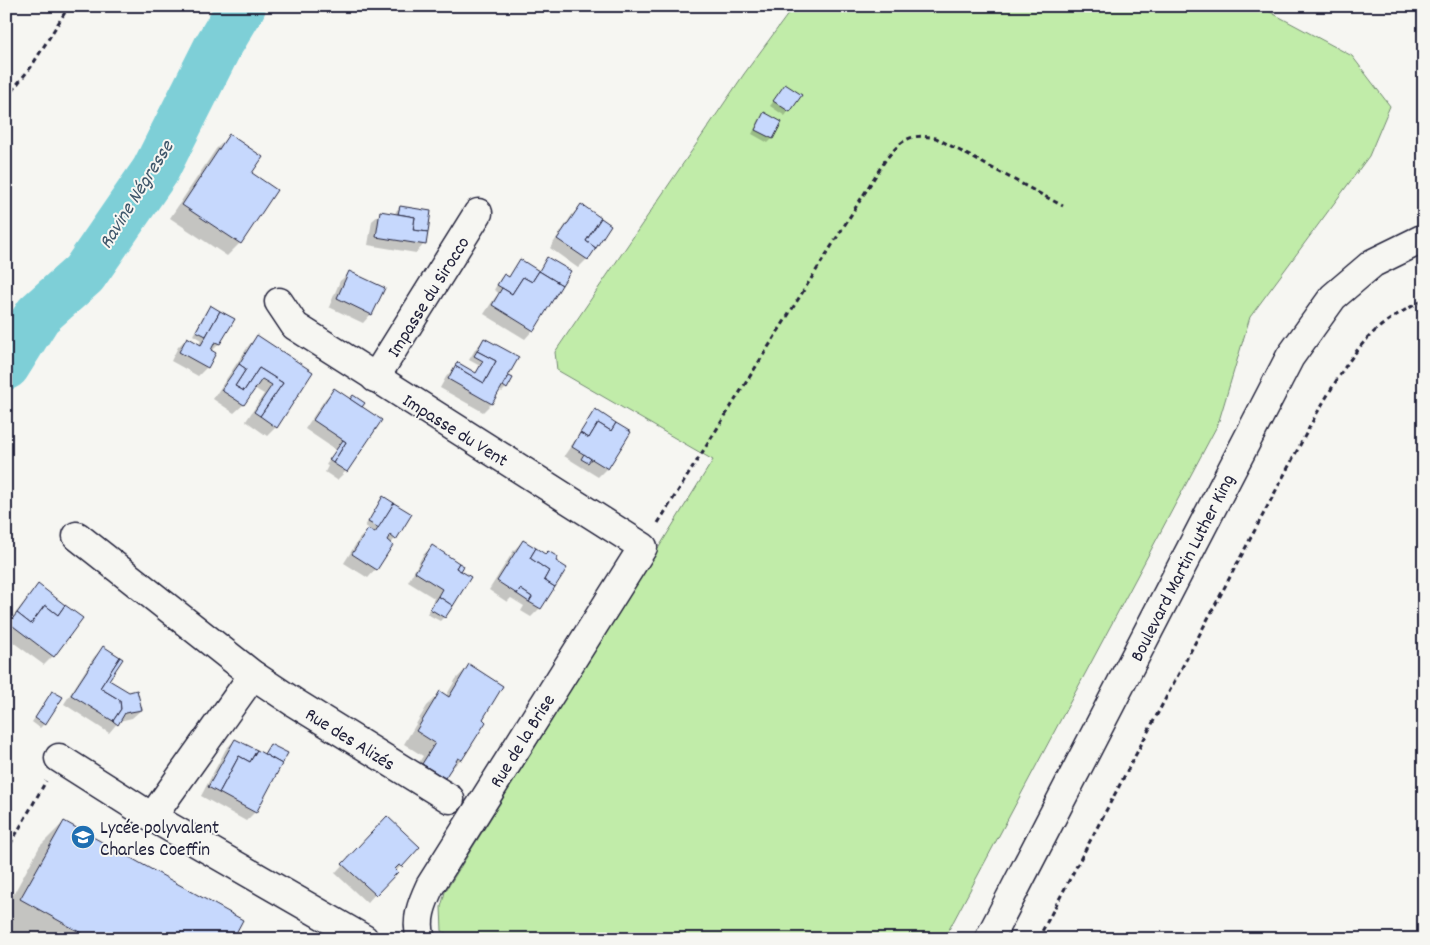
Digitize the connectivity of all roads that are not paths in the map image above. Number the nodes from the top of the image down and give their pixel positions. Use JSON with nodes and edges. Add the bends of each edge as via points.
{"nodes":[{"id":1,"x":478,"y":214,"type":"dead end"},
{"id":2,"x":1424,"y":238,"type":"edge"},
{"id":3,"x":279,"y":302,"type":"dead end"},
{"id":4,"x":375,"y":378,"type":"junction"},
{"id":5,"x":77,"y":536,"type":"dead end"},
{"id":6,"x":642,"y":547,"type":"joint"},
{"id":7,"x":253,"y":675,"type":"junction"},
{"id":8,"x":59,"y":758,"type":"road end"},
{"id":9,"x":450,"y":799,"type":"dead end"},
{"id":10,"x":152,"y":817,"type":"junction"},
{"id":11,"x":364,"y":939,"type":"edge"},
{"id":12,"x":421,"y":939,"type":"edge"},
{"id":13,"x":988,"y":939,"type":"edge"}],
"edges":[{"from":1,"to":4,"type":"street","name":"Impasse du Sirocco"},
{"from":2,"to":13,"type":"street","name":"Boulevard Martin Luther King","via":[[1373,264],[1333,297],[1290,357]]},
{"from":3,"to":4,"type":"street","name":"Impasse du Vent","via":[[295,326]]},
{"from":4,"to":6,"type":"street","name":"Impasse du Vent"},
{"from":5,"to":7,"type":"street","name":"Rue des Alizés"},
{"from":6,"to":12,"type":"street","name":"Rue de la Brise","via":[[430,886],[420,908],[418,929]]},
{"from":7,"to":9,"type":"street","name":"Rue des Alizés"},
{"from":7,"to":10,"type":"street"},
{"from":8,"to":10,"type":"street"},
{"from":10,"to":11,"type":"street"}]}
